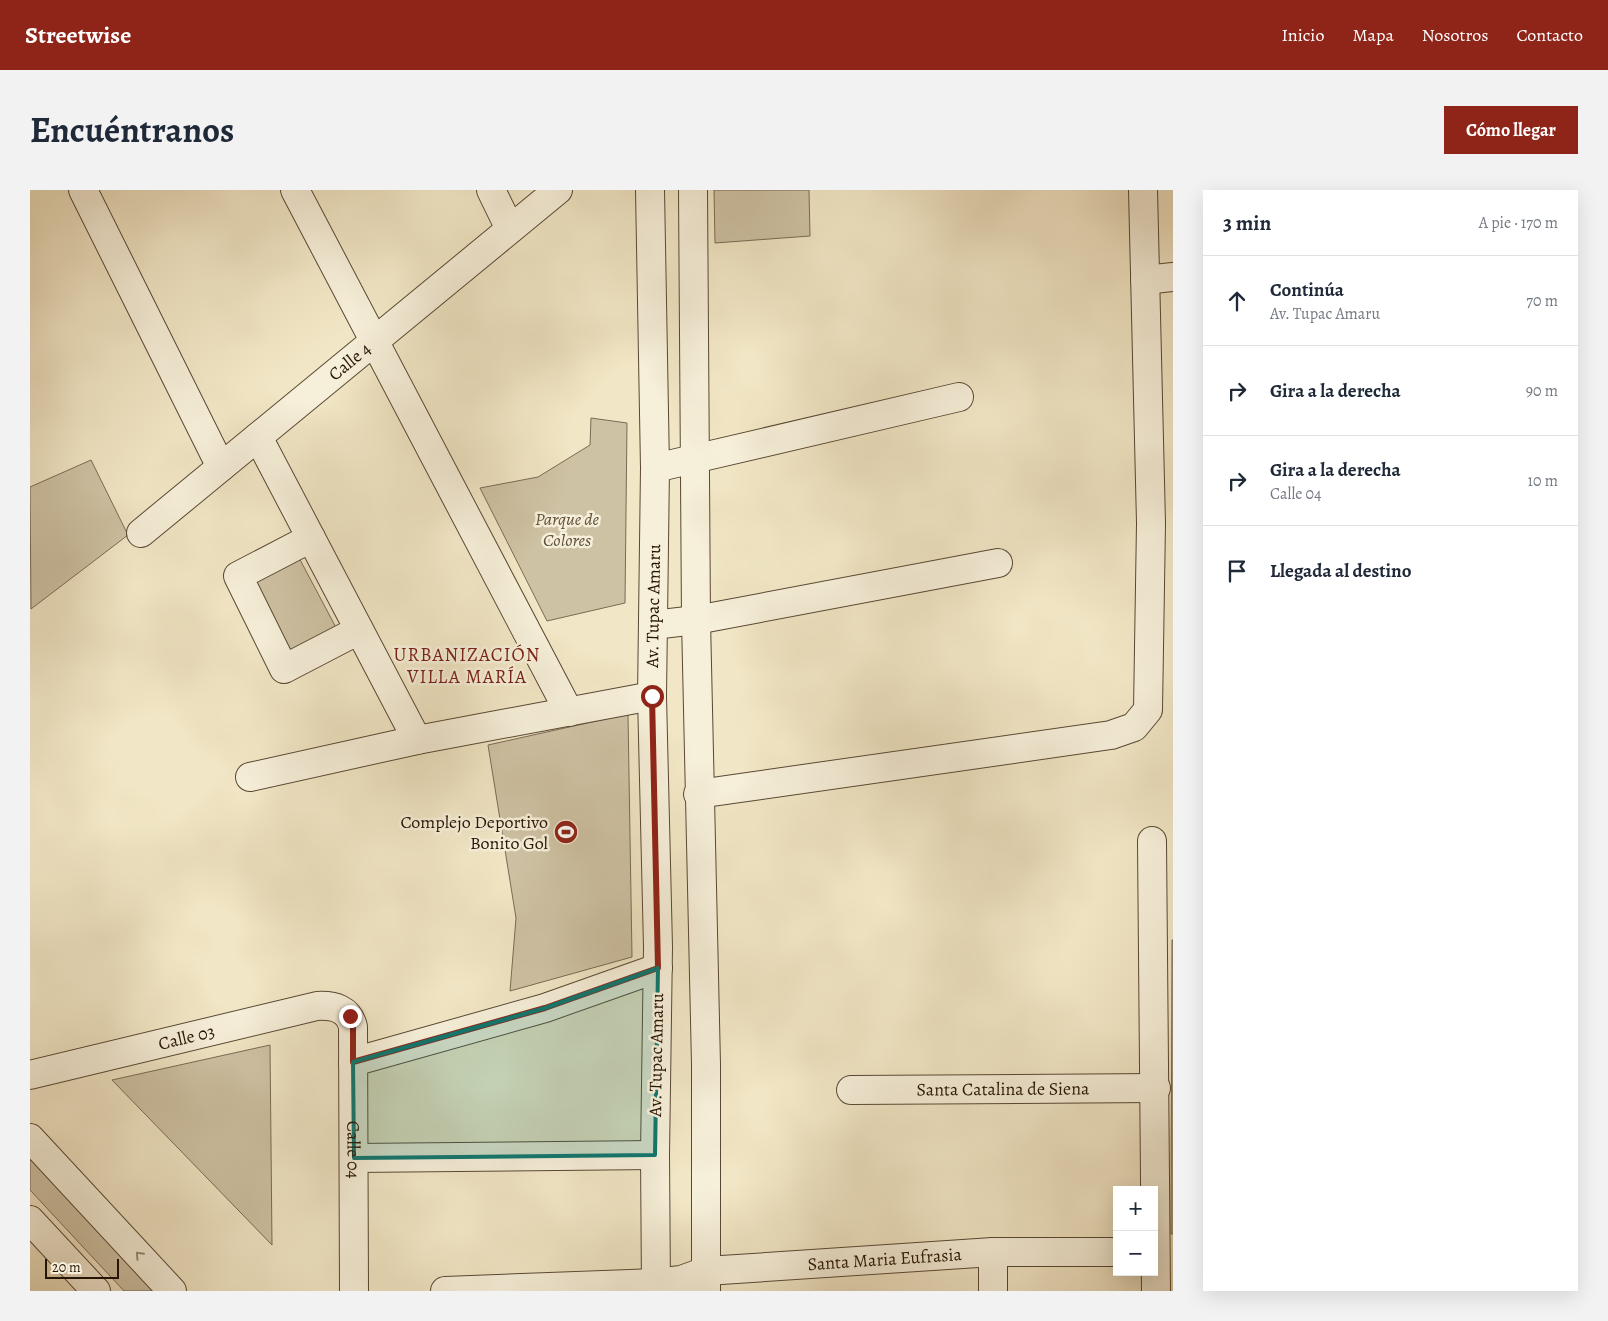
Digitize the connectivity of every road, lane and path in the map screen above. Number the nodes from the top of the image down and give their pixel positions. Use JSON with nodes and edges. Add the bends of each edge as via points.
{"nodes":[{"id":1,"x":84,"y":190,"type":"edge"},
{"id":2,"x":295,"y":190,"type":"edge"},
{"id":3,"x":491,"y":190,"type":"edge"},
{"id":4,"x":558,"y":190,"type":"edge"},
{"id":5,"x":650,"y":190,"type":"edge"},
{"id":6,"x":694,"y":190,"type":"edge"},
{"id":7,"x":1143,"y":190,"type":"edge"},
{"id":8,"x":510,"y":229,"type":"junction"},
{"id":9,"x":1173,"y":277,"type":"edge"},
{"id":10,"x":1145,"y":280,"type":"junction"},
{"id":11,"x":374,"y":341,"type":"junction"},
{"id":12,"x":958,"y":398,"type":"dead end"},
{"id":13,"x":258,"y":436,"type":"junction"},
{"id":14,"x":695,"y":461,"type":"junction"},
{"id":15,"x":221,"y":468,"type":"junction"},
{"id":16,"x":655,"y":468,"type":"junction"},
{"id":17,"x":142,"y":533,"type":"dead end"},
{"id":18,"x":311,"y":538,"type":"junction"},
{"id":19,"x":998,"y":563,"type":"dead end"},
{"id":20,"x":696,"y":620,"type":"junction"},
{"id":21,"x":653,"y":625,"type":"junction"},
{"id":22,"x":359,"y":630,"type":"junction"},
{"id":23,"x":652,"y":696,"type":"junction"},
{"id":24,"x":569,"y":712,"type":"junction"},
{"id":25,"x":417,"y":740,"type":"junction"},
{"id":26,"x":250,"y":777,"type":"dead end"},
{"id":27,"x":698,"y":794,"type":"junction"},
{"id":28,"x":1152,"y":841,"type":"dead end"},
{"id":29,"x":1164,"y":921,"type":"edge"},
{"id":30,"x":658,"y":968,"type":"junction"},
{"id":31,"x":344,"y":1012,"type":"joint"},
{"id":32,"x":353,"y":1062,"type":"junction"},
{"id":33,"x":30,"y":1075,"type":"edge"},
{"id":34,"x":1156,"y":1088,"type":"junction"},
{"id":35,"x":851,"y":1090,"type":"dead end"},
{"id":36,"x":30,"y":1138,"type":"edge"},
{"id":37,"x":655,"y":1155,"type":"junction"},
{"id":38,"x":354,"y":1158,"type":"junction"},
{"id":39,"x":30,"y":1220,"type":"edge"},
{"id":40,"x":993,"y":1252,"type":"junction"},
{"id":41,"x":1113,"y":1252,"type":"edge"},
{"id":42,"x":1161,"y":1252,"type":"edge"},
{"id":43,"x":706,"y":1281,"type":"edge"},
{"id":44,"x":656,"y":1287,"type":"edge"},
{"id":45,"x":96,"y":1291,"type":"edge"},
{"id":46,"x":172,"y":1291,"type":"edge"},
{"id":47,"x":354,"y":1291,"type":"edge"},
{"id":48,"x":445,"y":1291,"type":"edge"},
{"id":49,"x":993,"y":1291,"type":"edge"},
{"id":50,"x":1156,"y":1291,"type":"edge"}],
"edges":[{"from":1,"to":15,"type":"street"},
{"from":2,"to":11,"type":"street"},
{"from":3,"to":8,"type":"street"},
{"from":4,"to":8,"type":"street","name":"Calle 4"},
{"from":5,"to":16,"type":"street","name":"Av. Tupac Amaru"},
{"from":6,"to":14,"type":"street"},
{"from":7,"to":10,"type":"street"},
{"from":8,"to":11,"type":"street","name":"Calle 4"},
{"from":9,"to":10,"type":"street"},
{"from":10,"to":27,"type":"street","via":[[1151,523],[1148,710],[1134,727],[1111,735]]},
{"from":11,"to":13,"type":"street","name":"Calle 4"},
{"from":11,"to":24,"type":"street"},
{"from":12,"to":14,"type":"street"},
{"from":13,"to":15,"type":"street","name":"Calle 4"},
{"from":13,"to":18,"type":"street"},
{"from":14,"to":16,"type":"street"},
{"from":14,"to":20,"type":"street"},
{"from":15,"to":17,"type":"street","name":"Calle 4"},
{"from":16,"to":21,"type":"street","name":"Av. Tupac Amaru"},
{"from":18,"to":22,"type":"street"},
{"from":18,"to":22,"type":"street","via":[[238,576],[284,669]]},
{"from":19,"to":20,"type":"street"},
{"from":20,"to":21,"type":"street"},
{"from":20,"to":27,"type":"street"},
{"from":21,"to":23,"type":"street","name":"Av. Tupac Amaru"},
{"from":22,"to":25,"type":"street"},
{"from":23,"to":24,"type":"street"},
{"from":23,"to":30,"type":"street","name":"Av. Tupac Amaru"},
{"from":24,"to":25,"type":"street"},
{"from":25,"to":26,"type":"street"},
{"from":27,"to":43,"type":"street","via":[[706,1065]]},
{"from":28,"to":29,"type":"street"},
{"from":29,"to":34,"type":"street"},
{"from":30,"to":32,"type":"street","via":[[545,1008]]},
{"from":30,"to":37,"type":"street","name":"Av. Tupac Amaru"},
{"from":31,"to":32,"type":"street","name":"Calle 04","via":[[350,1016],[353,1028]]},
{"from":31,"to":33,"type":"street","name":"Calle 03","via":[[317,1006]]},
{"from":32,"to":38,"type":"street","name":"Calle 04"},
{"from":34,"to":35,"type":"street","name":"Santa Catalina de Siena"},
{"from":34,"to":42,"type":"street"},
{"from":46,"to":36,"type":"street","one_way":true},
{"from":37,"to":38,"type":"street"},
{"from":37,"to":44,"type":"street","name":"Av. Tupac Amaru"},
{"from":38,"to":47,"type":"street","name":"Calle 04"},
{"from":39,"to":45,"type":"street"},
{"from":40,"to":41,"type":"street","name":"Santa Maria Eufrasia"},
{"from":40,"to":43,"type":"street","name":"Santa Maria Eufrasia"},
{"from":40,"to":49,"type":"street"},
{"from":42,"to":50,"type":"street"},
{"from":43,"to":44,"type":"street","name":"Santa Maria Eufrasia","via":[[682,1280]]},
{"from":44,"to":48,"type":"street","name":"Santa Maria Eufrasia"}]}
